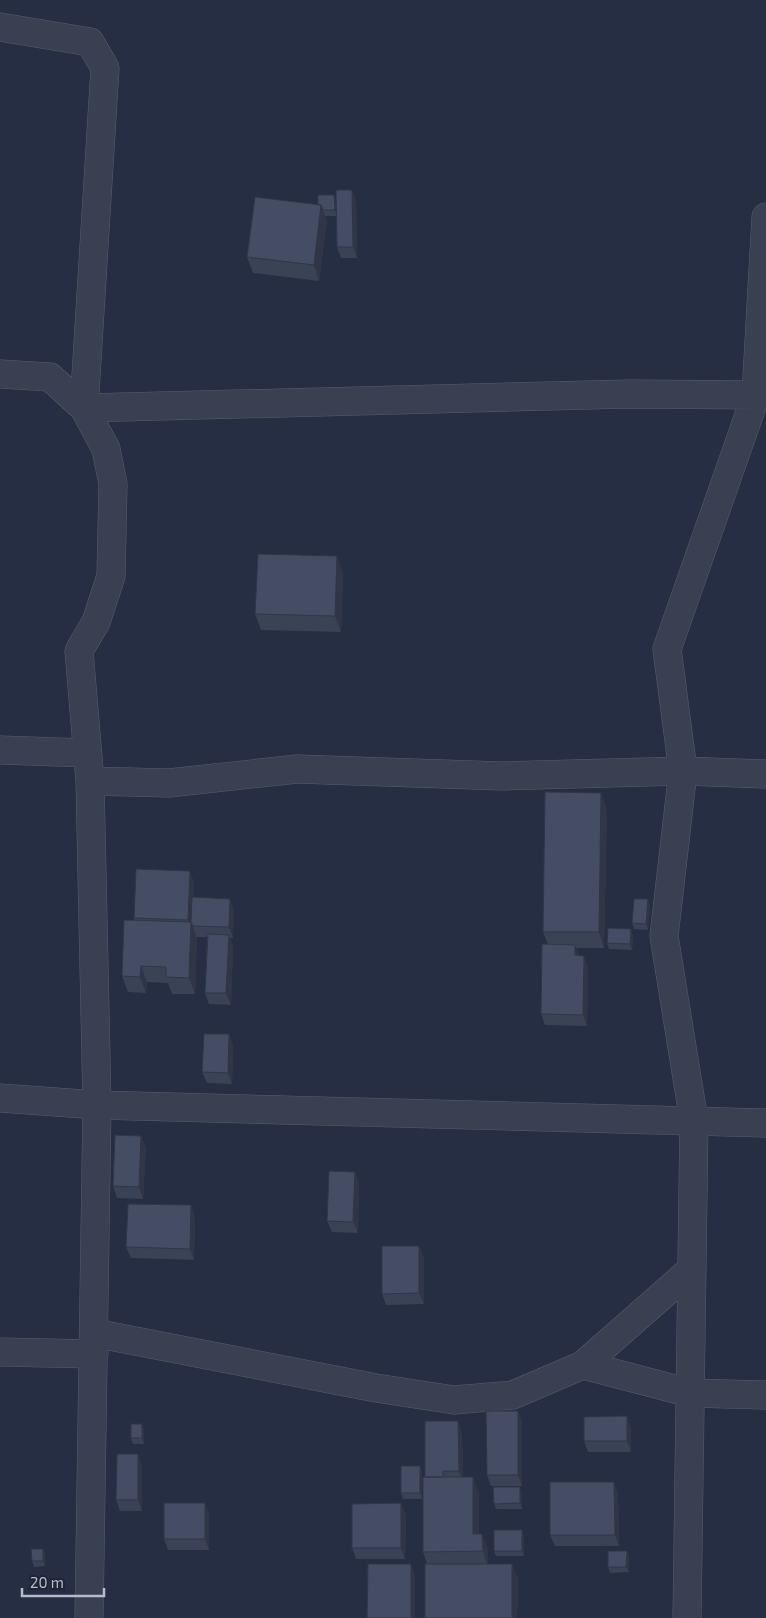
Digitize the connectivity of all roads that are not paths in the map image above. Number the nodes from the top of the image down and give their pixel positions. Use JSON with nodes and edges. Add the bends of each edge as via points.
{"nodes":[{"id":1,"x":0,"y":28,"type":"edge"},
{"id":2,"x":766,"y":217,"type":"edge"},
{"id":3,"x":0,"y":374,"type":"edge"},
{"id":4,"x":761,"y":395,"type":"edge"},
{"id":5,"x":84,"y":408,"type":"junction"},
{"id":6,"x":0,"y":750,"type":"edge"},
{"id":7,"x":87,"y":752,"type":"junction"},
{"id":8,"x":683,"y":771,"type":"junction"},
{"id":9,"x":766,"y":774,"type":"edge"},
{"id":10,"x":90,"y":781,"type":"junction"},
{"id":11,"x":0,"y":1098,"type":"edge"},
{"id":12,"x":97,"y":1105,"type":"junction"},
{"id":13,"x":694,"y":1121,"type":"junction"},
{"id":14,"x":766,"y":1123,"type":"edge"},
{"id":15,"x":692,"y":1269,"type":"junction"},
{"id":16,"x":94,"y":1344,"type":"junction"},
{"id":17,"x":0,"y":1352,"type":"edge"},
{"id":18,"x":583,"y":1365,"type":"junction"},
{"id":19,"x":690,"y":1393,"type":"junction"},
{"id":20,"x":766,"y":1394,"type":"edge"},
{"id":21,"x":89,"y":1618,"type":"edge"},
{"id":22,"x":687,"y":1618,"type":"edge"}],
"edges":[{"from":1,"to":5,"type":"street","via":[[90,42],[105,68]]},
{"from":2,"to":4,"type":"street"},
{"from":3,"to":5,"type":"street","via":[[50,377]]},
{"from":4,"to":5,"type":"street","via":[[629,394]]},
{"from":4,"to":8,"type":"street","via":[[667,649]]},
{"from":5,"to":7,"type":"street","via":[[106,449],[112,484],[111,576],[96,622],[79,651]]},
{"from":6,"to":7,"type":"street"},
{"from":7,"to":10,"type":"street"},
{"from":8,"to":9,"type":"street"},
{"from":8,"to":10,"type":"street","via":[[502,776],[297,769],[169,783]]},
{"from":8,"to":13,"type":"street","via":[[664,936]]},
{"from":10,"to":12,"type":"street"},
{"from":11,"to":12,"type":"street"},
{"from":12,"to":13,"type":"street"},
{"from":12,"to":16,"type":"street"},
{"from":13,"to":14,"type":"street"},
{"from":13,"to":15,"type":"street"},
{"from":15,"to":18,"type":"street"},
{"from":15,"to":19,"type":"street"},
{"from":16,"to":17,"type":"street"},
{"from":16,"to":18,"type":"street","via":[[454,1400],[513,1395]]},
{"from":16,"to":21,"type":"street"},
{"from":18,"to":19,"type":"street"},
{"from":19,"to":20,"type":"street"},
{"from":19,"to":22,"type":"street"}]}
